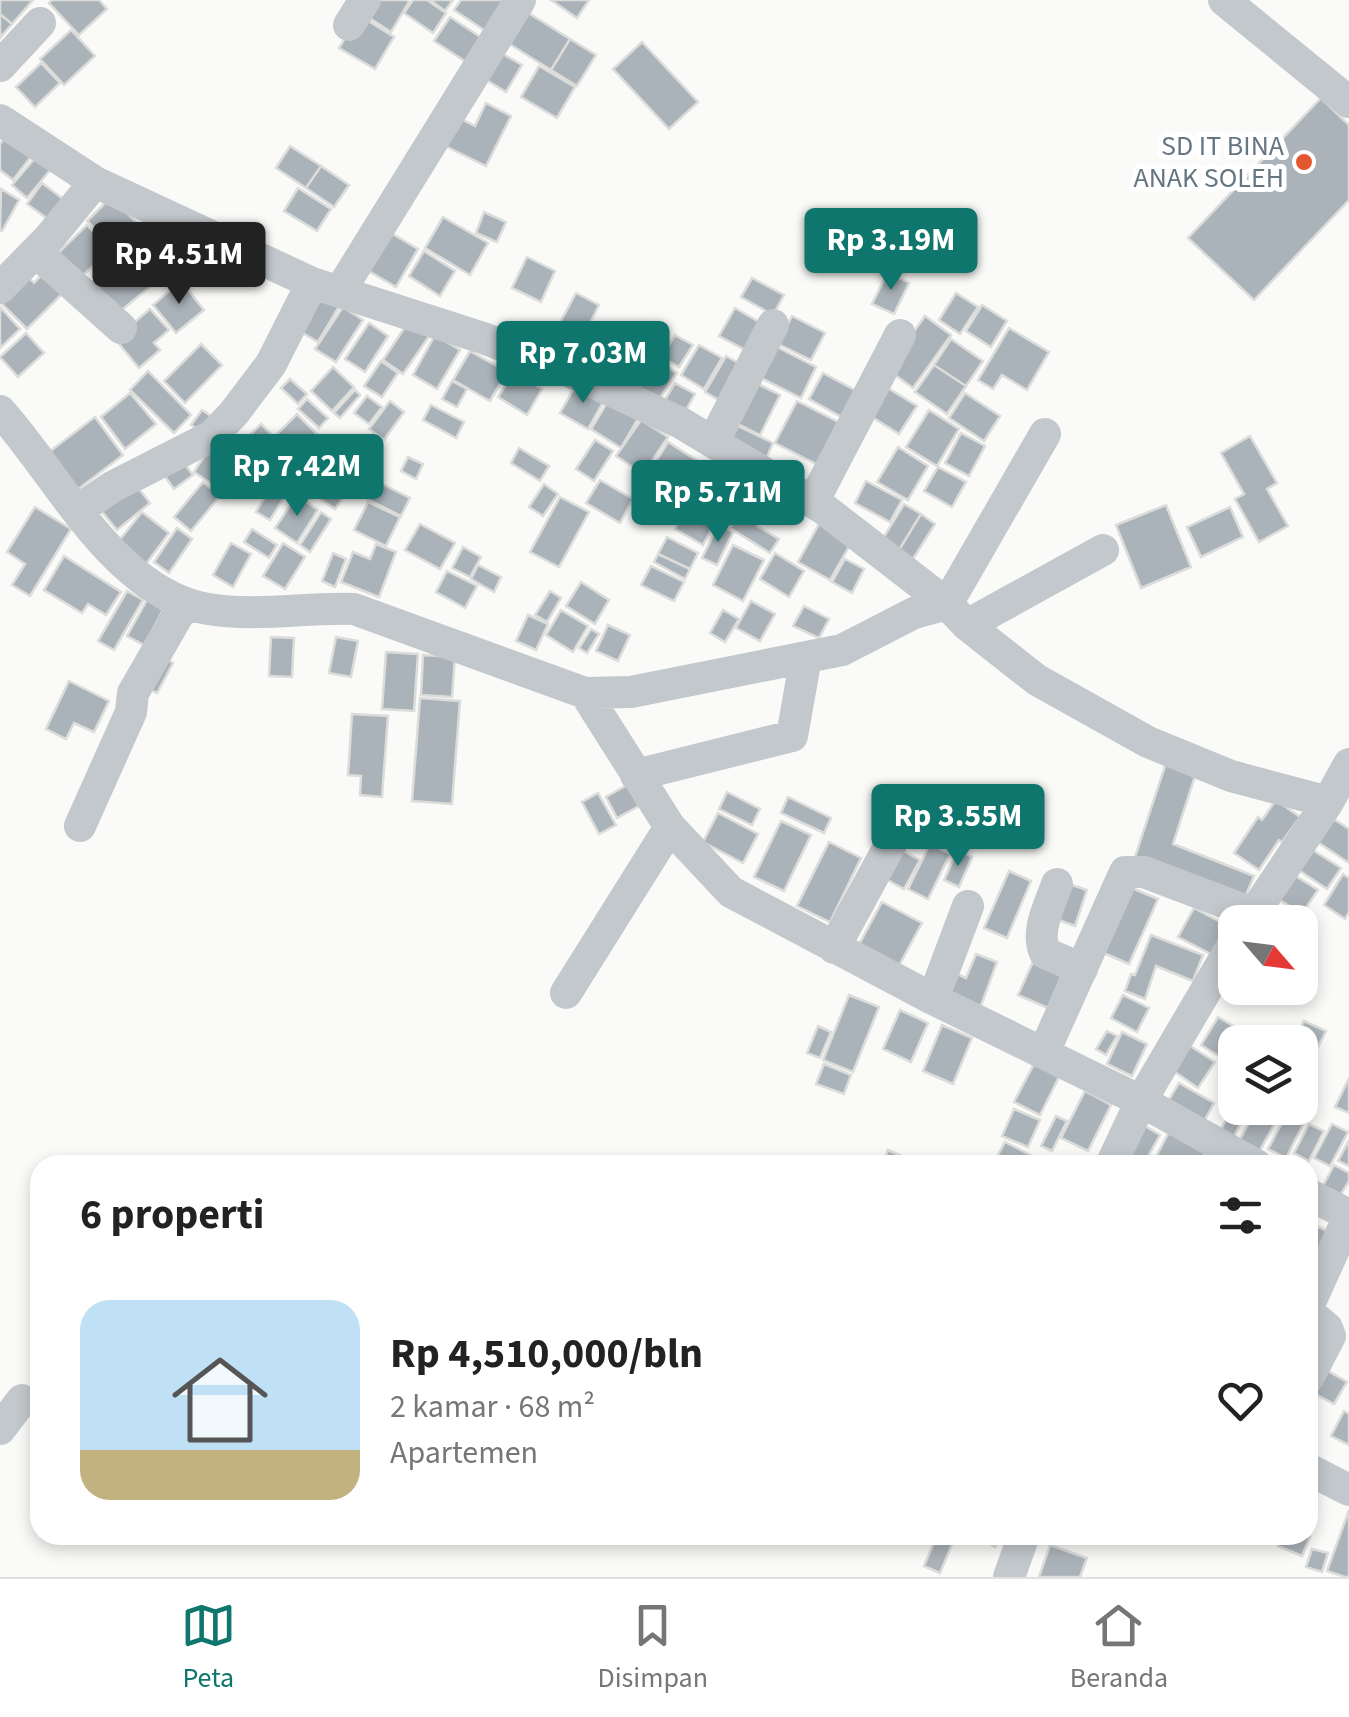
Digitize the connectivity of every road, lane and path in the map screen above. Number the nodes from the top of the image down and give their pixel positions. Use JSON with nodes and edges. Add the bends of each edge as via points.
{"nodes":[{"id":1,"x":520,"y":0,"type":"edge"},
{"id":2,"x":1224,"y":0,"type":"edge"},
{"id":3,"x":40,"y":24,"type":"dead end"},
{"id":4,"x":0,"y":66,"type":"edge"},
{"id":5,"x":1349,"y":102,"type":"edge"},
{"id":6,"x":0,"y":120,"type":"edge"},
{"id":7,"x":95,"y":182,"type":"junction"},
{"id":8,"x":36,"y":252,"type":"junction"},
{"id":9,"x":326,"y":287,"type":"junction"},
{"id":10,"x":0,"y":288,"type":"edge"},
{"id":11,"x":774,"y":325,"type":"dead end"},
{"id":12,"x":122,"y":328,"type":"dead end"},
{"id":13,"x":900,"y":335,"type":"dead end"},
{"id":14,"x":0,"y":411,"type":"edge"},
{"id":15,"x":1045,"y":434,"type":"dead end"},
{"id":16,"x":713,"y":442,"type":"junction"},
{"id":17,"x":813,"y":502,"type":"junction"},
{"id":18,"x":78,"y":510,"type":"junction"},
{"id":19,"x":1104,"y":550,"type":"dead end"},
{"id":20,"x":185,"y":603,"type":"junction"},
{"id":21,"x":957,"y":614,"type":"junction"},
{"id":22,"x":806,"y":657,"type":"junction"},
{"id":23,"x":585,"y":693,"type":"junction"},
{"id":24,"x":1349,"y":764,"type":"edge"},
{"id":25,"x":636,"y":775,"type":"junction"},
{"id":26,"x":1328,"y":802,"type":"junction"},
{"id":27,"x":80,"y":826,"type":"dead end"},
{"id":28,"x":670,"y":828,"type":"junction"},
{"id":29,"x":895,"y":836,"type":"dead end"},
{"id":30,"x":1057,"y":884,"type":"dead end"},
{"id":31,"x":1221,"y":905,"type":"edge"},
{"id":32,"x":1261,"y":905,"type":"edge"},
{"id":33,"x":968,"y":906,"type":"dead end"},
{"id":34,"x":834,"y":948,"type":"junction"},
{"id":35,"x":1082,"y":969,"type":"junction"},
{"id":36,"x":1218,"y":971,"type":"edge"},
{"id":37,"x":566,"y":993,"type":"dead end"},
{"id":38,"x":933,"y":999,"type":"junction"},
{"id":39,"x":1044,"y":1052,"type":"junction"},
{"id":40,"x":1141,"y":1101,"type":"junction"},
{"id":41,"x":1116,"y":1155,"type":"edge"},
{"id":42,"x":1238,"y":1155,"type":"edge"},
{"id":43,"x":1318,"y":1199,"type":"edge"},
{"id":44,"x":1349,"y":1216,"type":"edge"},
{"id":45,"x":1318,"y":1287,"type":"edge"},
{"id":46,"x":1318,"y":1319,"type":"edge"},
{"id":47,"x":1318,"y":1359,"type":"edge"},
{"id":48,"x":22,"y":1400,"type":"dead end"},
{"id":49,"x":0,"y":1429,"type":"edge"},
{"id":50,"x":1318,"y":1474,"type":"edge"},
{"id":51,"x":1349,"y":1490,"type":"edge"},
{"id":52,"x":1020,"y":1545,"type":"edge"},
{"id":53,"x":1008,"y":1577,"type":"edge"}],
"edges":[{"from":1,"to":9,"type":"street"},
{"from":2,"to":5,"type":"street"},
{"from":3,"to":4,"type":"street"},
{"from":6,"to":7,"type":"street"},
{"from":7,"to":8,"type":"street"},
{"from":7,"to":9,"type":"street"},
{"from":8,"to":10,"type":"street"},
{"from":8,"to":12,"type":"street"},
{"from":9,"to":16,"type":"street","via":[[562,368]]},
{"from":9,"to":18,"type":"street","via":[[212,436]]},
{"from":11,"to":16,"type":"street"},
{"from":13,"to":17,"type":"street"},
{"from":14,"to":18,"type":"street"},
{"from":15,"to":21,"type":"street"},
{"from":16,"to":17,"type":"street"},
{"from":17,"to":21,"type":"street"},
{"from":18,"to":20,"type":"street","via":[[118,560]]},
{"from":19,"to":21,"type":"street"},
{"from":20,"to":23,"type":"street","via":[[284,614],[354,609]]},
{"from":20,"to":27,"type":"street","via":[[133,693],[130,715]]},
{"from":21,"to":22,"type":"street","via":[[914,613],[842,650]]},
{"from":21,"to":26,"type":"street","via":[[1037,680],[1148,742],[1232,776]]},
{"from":22,"to":23,"type":"street","via":[[631,692]]},
{"from":22,"to":25,"type":"street","via":[[792,736]]},
{"from":23,"to":25,"type":"street"},
{"from":24,"to":26,"type":"street"},
{"from":25,"to":28,"type":"street"},
{"from":26,"to":32,"type":"street"},
{"from":28,"to":34,"type":"street","via":[[731,892]]},
{"from":28,"to":37,"type":"street"},
{"from":29,"to":34,"type":"street"},
{"from":30,"to":35,"type":"street","via":[[1040,932],[1042,947]]},
{"from":31,"to":35,"type":"street","via":[[1144,872],[1125,872]]},
{"from":33,"to":38,"type":"street"},
{"from":34,"to":38,"type":"street"},
{"from":35,"to":39,"type":"street"},
{"from":36,"to":40,"type":"street"},
{"from":38,"to":39,"type":"street"},
{"from":39,"to":40,"type":"street"},
{"from":40,"to":41,"type":"street"},
{"from":40,"to":42,"type":"street"},
{"from":43,"to":44,"type":"street"},
{"from":44,"to":45,"type":"street"},
{"from":46,"to":47,"type":"street","via":[[1330,1336]]},
{"from":48,"to":49,"type":"street"},
{"from":50,"to":51,"type":"street"},
{"from":52,"to":53,"type":"street"}]}
